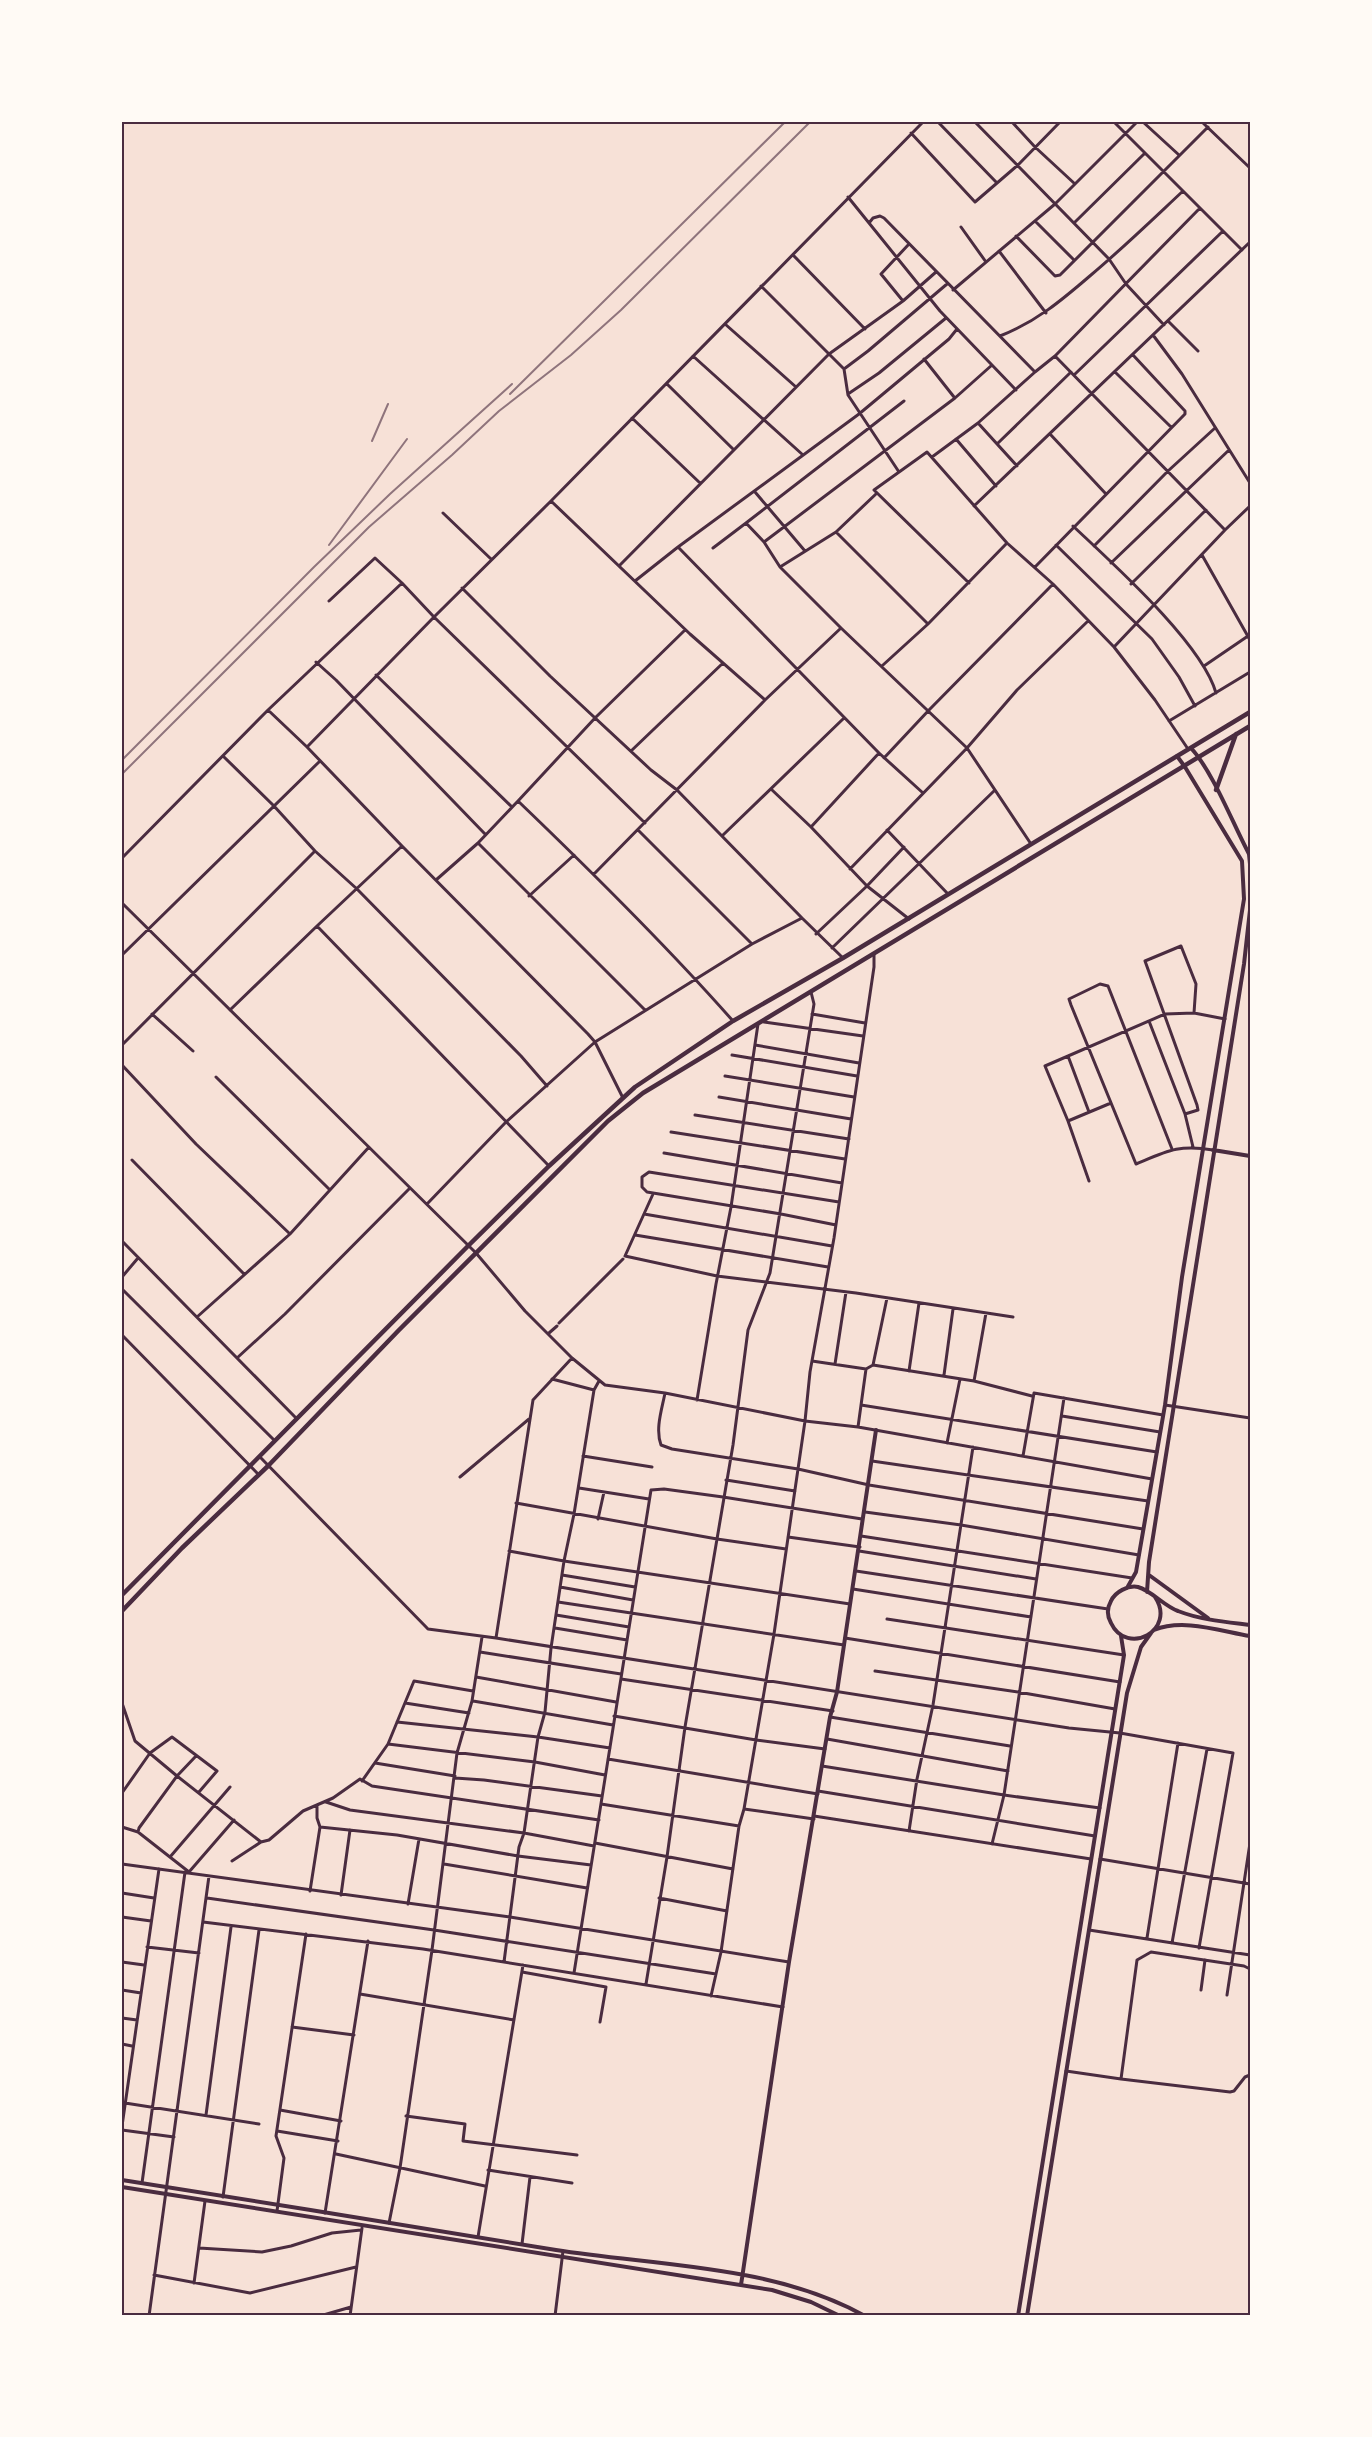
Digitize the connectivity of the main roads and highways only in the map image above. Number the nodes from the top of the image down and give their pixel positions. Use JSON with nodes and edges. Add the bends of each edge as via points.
{"nodes":[{"id":1,"x":1251,"y":712,"type":"edge"},
{"id":2,"x":1251,"y":726,"type":"edge"},
{"id":3,"x":1236,"y":735,"type":"junction"},
{"id":4,"x":1216,"y":790,"type":"road end"},
{"id":5,"x":122,"y":1594,"type":"edge"},
{"id":6,"x":122,"y":1611,"type":"edge"}],
"edges":[{"from":1,"to":5,"type":"main road","via":[[733,1021],[649,1077],[549,1166]]},
{"from":2,"to":3,"type":"main road"},
{"from":3,"to":4,"type":"main road"},
{"from":3,"to":6,"type":"main road","via":[[643,1093],[608,1121]]}]}
